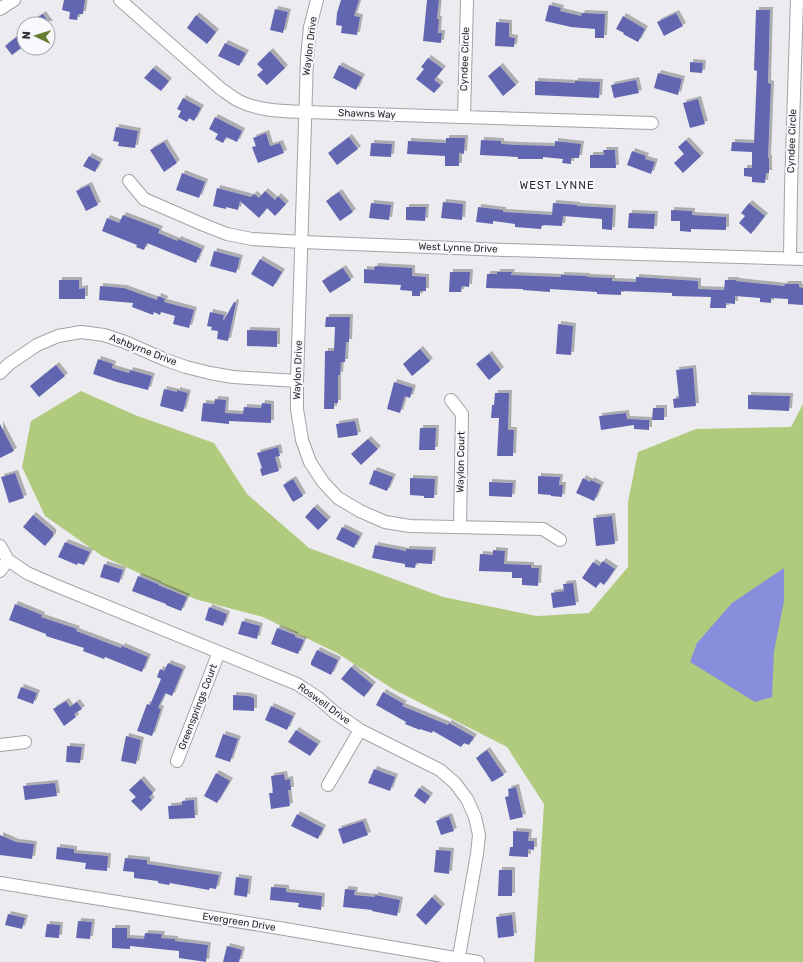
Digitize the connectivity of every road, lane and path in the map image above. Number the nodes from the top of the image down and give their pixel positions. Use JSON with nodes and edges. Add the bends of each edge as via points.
{"nodes":[{"id":1,"x":14,"y":0,"type":"edge"},
{"id":2,"x":120,"y":0,"type":"edge"},
{"id":3,"x":317,"y":0,"type":"edge"},
{"id":4,"x":467,"y":0,"type":"edge"},
{"id":5,"x":797,"y":0,"type":"edge"},
{"id":6,"x":0,"y":9,"type":"edge"},
{"id":7,"x":305,"y":112,"type":"junction"},
{"id":8,"x":464,"y":117,"type":"junction"},
{"id":9,"x":652,"y":123,"type":"dead end"},
{"id":10,"x":129,"y":181,"type":"dead end"},
{"id":11,"x":302,"y":242,"type":"junction"},
{"id":12,"x":790,"y":258,"type":"junction"},
{"id":13,"x":803,"y":259,"type":"edge"},
{"id":14,"x":0,"y":373,"type":"edge"},
{"id":15,"x":297,"y":381,"type":"junction"},
{"id":16,"x":451,"y":400,"type":"dead end"},
{"id":17,"x":460,"y":527,"type":"junction"},
{"id":18,"x":560,"y":540,"type":"dead end"},
{"id":19,"x":0,"y":546,"type":"edge"},
{"id":20,"x":8,"y":560,"type":"junction"},
{"id":21,"x":0,"y":572,"type":"edge"},
{"id":22,"x":219,"y":652,"type":"junction"},
{"id":23,"x":360,"y":730,"type":"junction"},
{"id":24,"x":25,"y":742,"type":"dead end"},
{"id":25,"x":0,"y":745,"type":"edge"},
{"id":26,"x":177,"y":761,"type":"dead end"},
{"id":27,"x":328,"y":785,"type":"dead end"},
{"id":28,"x":0,"y":883,"type":"edge"},
{"id":29,"x":459,"y":960,"type":"edge"},
{"id":30,"x":478,"y":962,"type":"edge"}],
"edges":[{"from":1,"to":6,"type":"street"},
{"from":2,"to":7,"type":"street","name":"Shawns Way","via":[[239,101],[274,110]]},
{"from":3,"to":7,"type":"street","name":"Waylon Drive","via":[[310,27]]},
{"from":4,"to":8,"type":"street","name":"Cyndee Circle"},
{"from":5,"to":12,"type":"street","name":"Cyndee Circle"},
{"from":7,"to":8,"type":"street","name":"Shawns Way"},
{"from":7,"to":11,"type":"street","name":"Waylon Drive"},
{"from":8,"to":9,"type":"street","name":"Shawns Way"},
{"from":10,"to":11,"type":"street","name":"West Lynne Drive","via":[[144,198],[227,234],[252,239]]},
{"from":11,"to":12,"type":"street","name":"West Lynne Drive"},
{"from":11,"to":15,"type":"street","name":"Waylon Drive"},
{"from":12,"to":13,"type":"street","name":"West Lynne Drive"},
{"from":14,"to":15,"type":"street","name":"Ashbyrne Drive","via":[[37,345],[58,336],[82,332],[104,335],[166,360],[210,373]]},
{"from":15,"to":17,"type":"street","name":"Waylon Drive","via":[[297,409],[302,440],[310,462],[323,482],[338,498],[385,522],[410,526]]},
{"from":16,"to":17,"type":"street","name":"Waylon Court","via":[[462,414]]},
{"from":17,"to":18,"type":"street","name":"Waylon Drive","via":[[543,529]]},
{"from":19,"to":20,"type":"street","name":"Roswell Drive"},
{"from":20,"to":21,"type":"street"},
{"from":20,"to":22,"type":"street","name":"Roswell Drive","via":[[27,573],[52,584]]},
{"from":22,"to":23,"type":"street","name":"Roswell Drive","via":[[297,684]]},
{"from":22,"to":26,"type":"street","name":"Greensprings Court"},
{"from":23,"to":27,"type":"street"},
{"from":23,"to":29,"type":"street","name":"Roswell Drive","via":[[440,770],[455,783],[467,799],[475,817],[479,836],[478,854]]},
{"from":24,"to":25,"type":"street"},
{"from":28,"to":29,"type":"street","name":"Evergreen Drive"},
{"from":29,"to":30,"type":"street","name":"Evergreen Drive"}]}
